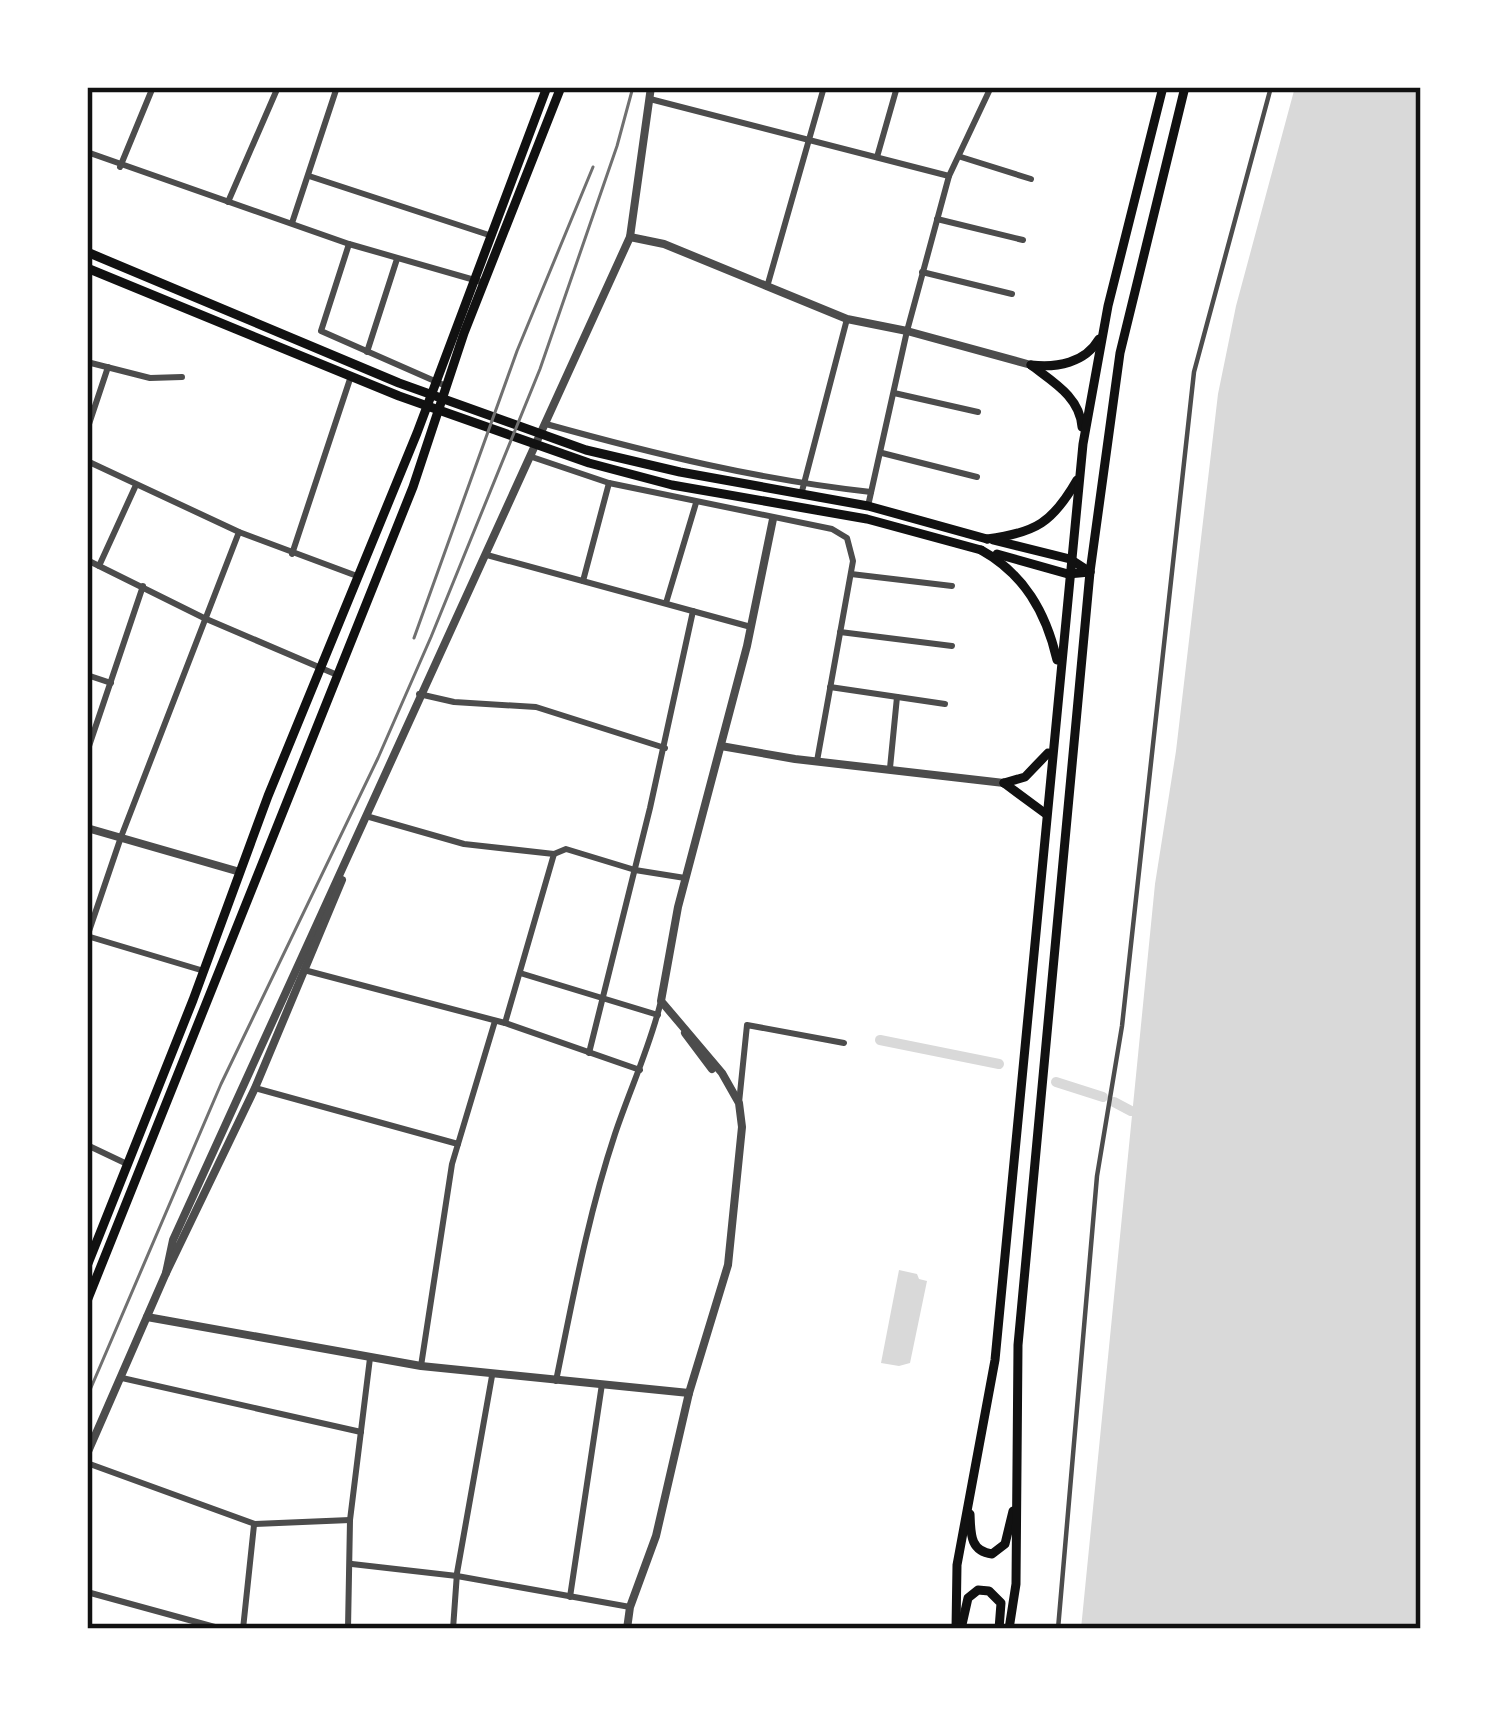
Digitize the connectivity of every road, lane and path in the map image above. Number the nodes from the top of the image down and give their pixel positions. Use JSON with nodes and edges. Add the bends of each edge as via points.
{"nodes":[{"id":1,"x":153,"y":87,"type":"edge"},
{"id":2,"x":278,"y":87,"type":"edge"},
{"id":3,"x":337,"y":87,"type":"edge"},
{"id":4,"x":547,"y":87,"type":"edge"},
{"id":5,"x":561,"y":87,"type":"edge"},
{"id":6,"x":651,"y":87,"type":"edge"},
{"id":7,"x":824,"y":87,"type":"edge"},
{"id":8,"x":897,"y":87,"type":"edge"},
{"id":9,"x":991,"y":87,"type":"edge"},
{"id":10,"x":1163,"y":87,"type":"edge"},
{"id":11,"x":1185,"y":87,"type":"edge"},
{"id":12,"x":1271,"y":87,"type":"edge"},
{"id":13,"x":650,"y":99,"type":"junction"},
{"id":14,"x":810,"y":141,"type":"junction"},
{"id":15,"x":87,"y":152,"type":"edge"},
{"id":16,"x":961,"y":157,"type":"junction"},
{"id":17,"x":877,"y":158,"type":"junction"},
{"id":18,"x":120,"y":167,"type":"junction"},
{"id":19,"x":309,"y":176,"type":"junction"},
{"id":20,"x":949,"y":176,"type":"junction"},
{"id":21,"x":1030,"y":179,"type":"dead end"},
{"id":22,"x":228,"y":202,"type":"junction"},
{"id":23,"x":937,"y":219,"type":"junction"},
{"id":24,"x":292,"y":223,"type":"junction"},
{"id":25,"x":492,"y":236,"type":"junction"},
{"id":26,"x":630,"y":237,"type":"junction"},
{"id":27,"x":1023,"y":240,"type":"dead end"},
{"id":28,"x":349,"y":244,"type":"junction"},
{"id":29,"x":87,"y":252,"type":"edge"},
{"id":30,"x":397,"y":259,"type":"junction"},
{"id":31,"x":87,"y":268,"type":"edge"},
{"id":32,"x":922,"y":272,"type":"junction"},
{"id":33,"x":479,"y":282,"type":"junction"},
{"id":34,"x":767,"y":287,"type":"junction"},
{"id":35,"x":1012,"y":295,"type":"dead end"},
{"id":36,"x":847,"y":319,"type":"junction"},
{"id":37,"x":907,"y":331,"type":"junction"},
{"id":38,"x":1102,"y":333,"type":"junction"},
{"id":39,"x":363,"y":351,"type":"junction"},
{"id":40,"x":87,"y":362,"type":"edge"},
{"id":41,"x":1030,"y":365,"type":"junction"},
{"id":42,"x":108,"y":367,"type":"junction"},
{"id":43,"x":182,"y":377,"type":"dead end"},
{"id":44,"x":440,"y":383,"type":"junction"},
{"id":45,"x":894,"y":393,"type":"junction"},
{"id":46,"x":978,"y":412,"type":"dead end"},
{"id":47,"x":546,"y":424,"type":"junction"},
{"id":48,"x":87,"y":430,"type":"edge"},
{"id":49,"x":1083,"y":444,"type":"junction"},
{"id":50,"x":881,"y":452,"type":"junction"},
{"id":51,"x":532,"y":457,"type":"junction"},
{"id":52,"x":87,"y":461,"type":"edge"},
{"id":53,"x":1079,"y":476,"type":"junction"},
{"id":54,"x":977,"y":477,"type":"dead end"},
{"id":55,"x":609,"y":483,"type":"junction"},
{"id":56,"x":136,"y":485,"type":"junction"},
{"id":57,"x":803,"y":490,"type":"junction"},
{"id":58,"x":871,"y":492,"type":"junction"},
{"id":59,"x":779,"y":497,"type":"junction"},
{"id":60,"x":696,"y":503,"type":"junction"},
{"id":61,"x":868,"y":506,"type":"junction"},
{"id":62,"x":772,"y":518,"type":"junction"},
{"id":63,"x":239,"y":532,"type":"junction"},
{"id":64,"x":984,"y":544,"type":"junction"},
{"id":65,"x":292,"y":554,"type":"junction"},
{"id":66,"x":483,"y":554,"type":"junction"},
{"id":67,"x":1070,"y":559,"type":"junction"},
{"id":68,"x":87,"y":560,"type":"edge"},
{"id":69,"x":100,"y":566,"type":"junction"},
{"id":70,"x":1090,"y":572,"type":"junction"},
{"id":71,"x":851,"y":574,"type":"junction"},
{"id":72,"x":1068,"y":574,"type":"junction"},
{"id":73,"x":360,"y":578,"type":"junction"},
{"id":74,"x":583,"y":581,"type":"junction"},
{"id":75,"x":143,"y":586,"type":"junction"},
{"id":76,"x":952,"y":586,"type":"dead end"},
{"id":77,"x":666,"y":604,"type":"junction"},
{"id":78,"x":693,"y":611,"type":"junction"},
{"id":79,"x":204,"y":618,"type":"junction"},
{"id":80,"x":751,"y":627,"type":"junction"},
{"id":81,"x":840,"y":632,"type":"junction"},
{"id":82,"x":952,"y":646,"type":"dead end"},
{"id":83,"x":321,"y":668,"type":"junction"},
{"id":84,"x":1059,"y":669,"type":"junction"},
{"id":85,"x":87,"y":674,"type":"edge"},
{"id":86,"x":335,"y":674,"type":"junction"},
{"id":87,"x":111,"y":683,"type":"junction"},
{"id":88,"x":830,"y":687,"type":"junction"},
{"id":89,"x":419,"y":694,"type":"junction"},
{"id":90,"x":897,"y":697,"type":"junction"},
{"id":91,"x":945,"y":704,"type":"dead end"},
{"id":92,"x":1052,"y":743,"type":"junction"},
{"id":93,"x":722,"y":746,"type":"junction"},
{"id":94,"x":664,"y":748,"type":"junction"},
{"id":95,"x":87,"y":752,"type":"edge"},
{"id":96,"x":817,"y":761,"type":"junction"},
{"id":97,"x":890,"y":768,"type":"junction"},
{"id":98,"x":1004,"y":783,"type":"junction"},
{"id":99,"x":1046,"y":814,"type":"junction"},
{"id":100,"x":366,"y":817,"type":"junction"},
{"id":101,"x":87,"y":828,"type":"edge"},
{"id":102,"x":121,"y":837,"type":"junction"},
{"id":103,"x":554,"y":854,"type":"junction"},
{"id":104,"x":635,"y":870,"type":"junction"},
{"id":105,"x":240,"y":872,"type":"junction"},
{"id":106,"x":254,"y":876,"type":"junction"},
{"id":107,"x":686,"y":878,"type":"junction"},
{"id":108,"x":87,"y":936,"type":"edge"},
{"id":109,"x":304,"y":970,"type":"junction"},
{"id":110,"x":204,"y":971,"type":"junction"},
{"id":111,"x":520,"y":973,"type":"junction"},
{"id":112,"x":601,"y":998,"type":"junction"},
{"id":113,"x":665,"y":1005,"type":"junction"},
{"id":114,"x":658,"y":1016,"type":"junction"},
{"id":115,"x":495,"y":1021,"type":"junction"},
{"id":116,"x":505,"y":1023,"type":"junction"},
{"id":117,"x":844,"y":1043,"type":"dead end"},
{"id":118,"x":589,"y":1053,"type":"junction"},
{"id":119,"x":640,"y":1070,"type":"junction"},
{"id":120,"x":255,"y":1088,"type":"junction"},
{"id":121,"x":739,"y":1102,"type":"junction"},
{"id":122,"x":458,"y":1144,"type":"junction"},
{"id":123,"x":87,"y":1145,"type":"edge"},
{"id":124,"x":127,"y":1164,"type":"junction"},
{"id":125,"x":140,"y":1169,"type":"junction"},
{"id":126,"x":92,"y":1240,"type":"edge"},
{"id":127,"x":87,"y":1266,"type":"edge"},
{"id":128,"x":166,"y":1273,"type":"junction"},
{"id":129,"x":87,"y":1300,"type":"edge"},
{"id":130,"x":147,"y":1317,"type":"junction"},
{"id":131,"x":370,"y":1358,"type":"junction"},
{"id":132,"x":421,"y":1366,"type":"junction"},
{"id":133,"x":492,"y":1376,"type":"junction"},
{"id":134,"x":122,"y":1378,"type":"junction"},
{"id":135,"x":556,"y":1382,"type":"junction"},
{"id":136,"x":602,"y":1384,"type":"junction"},
{"id":137,"x":689,"y":1394,"type":"junction"},
{"id":138,"x":362,"y":1432,"type":"junction"},
{"id":139,"x":87,"y":1454,"type":"edge"},
{"id":140,"x":87,"y":1463,"type":"edge"},
{"id":141,"x":969,"y":1496,"type":"junction"},
{"id":142,"x":1018,"y":1497,"type":"junction"},
{"id":143,"x":350,"y":1520,"type":"junction"},
{"id":144,"x":255,"y":1524,"type":"junction"},
{"id":145,"x":352,"y":1564,"type":"junction"},
{"id":146,"x":457,"y":1576,"type":"junction"},
{"id":147,"x":87,"y":1592,"type":"edge"},
{"id":148,"x":570,"y":1597,"type":"junction"},
{"id":149,"x":630,"y":1606,"type":"junction"},
{"id":150,"x":222,"y":1629,"type":"edge"},
{"id":151,"x":243,"y":1629,"type":"edge"},
{"id":152,"x":348,"y":1629,"type":"edge"},
{"id":153,"x":453,"y":1629,"type":"edge"},
{"id":154,"x":627,"y":1629,"type":"edge"},
{"id":155,"x":958,"y":1629,"type":"edge"},
{"id":156,"x":999,"y":1629,"type":"edge"},
{"id":157,"x":1009,"y":1629,"type":"edge"},
{"id":158,"x":1058,"y":1629,"type":"edge"}],
"edges":[{"from":1,"to":18,"type":"street"},
{"from":2,"to":22,"type":"street"},
{"from":3,"to":19,"type":"street"},
{"from":4,"to":25,"type":"main road"},
{"from":5,"to":33,"type":"main road"},
{"from":6,"to":13,"type":"street"},
{"from":7,"to":14,"type":"street"},
{"from":8,"to":17,"type":"street"},
{"from":9,"to":16,"type":"street"},
{"from":10,"to":38,"type":"main road"},
{"from":11,"to":70,"type":"main road","via":[[1120,353]]},
{"from":12,"to":158,"type":"street","via":[[1194,372],[1122,1026],[1097,1175]]},
{"from":13,"to":14,"type":"street"},
{"from":13,"to":26,"type":"street"},
{"from":14,"to":17,"type":"street"},
{"from":14,"to":34,"type":"street"},
{"from":15,"to":18,"type":"street"},
{"from":16,"to":20,"type":"street"},
{"from":16,"to":21,"type":"street"},
{"from":17,"to":20,"type":"street"},
{"from":18,"to":22,"type":"street"},
{"from":19,"to":24,"type":"street"},
{"from":19,"to":25,"type":"street"},
{"from":20,"to":23,"type":"street"},
{"from":22,"to":24,"type":"street"},
{"from":23,"to":27,"type":"street"},
{"from":23,"to":32,"type":"street"},
{"from":24,"to":28,"type":"street"},
{"from":25,"to":33,"type":"main road"},
{"from":26,"to":34,"type":"street"},
{"from":26,"to":47,"type":"street"},
{"from":28,"to":30,"type":"street"},
{"from":28,"to":39,"type":"street","via":[[321,332]]},
{"from":29,"to":59,"type":"main road","via":[[483,416],[586,451]]},
{"from":30,"to":33,"type":"street"},
{"from":30,"to":39,"type":"street"},
{"from":31,"to":59,"type":"main road","via":[[480,427],[672,485]]},
{"from":32,"to":35,"type":"street"},
{"from":32,"to":37,"type":"street"},
{"from":33,"to":44,"type":"main road"},
{"from":34,"to":36,"type":"street"},
{"from":36,"to":37,"type":"street"},
{"from":36,"to":57,"type":"street"},
{"from":37,"to":41,"type":"street"},
{"from":37,"to":45,"type":"street"},
{"from":38,"to":41,"type":"main road","via":[[1085,356]]},
{"from":38,"to":49,"type":"main road"},
{"from":39,"to":44,"type":"street"},
{"from":39,"to":65,"type":"street"},
{"from":40,"to":42,"type":"street"},
{"from":41,"to":49,"type":"main road","via":[[1078,408]]},
{"from":42,"to":43,"type":"street"},
{"from":42,"to":48,"type":"street"},
{"from":44,"to":73,"type":"main road"},
{"from":44,"to":86,"type":"main road","via":[[413,487]]},
{"from":45,"to":46,"type":"street"},
{"from":45,"to":50,"type":"street"},
{"from":47,"to":51,"type":"street"},
{"from":47,"to":57,"type":"street"},
{"from":49,"to":53,"type":"main road"},
{"from":50,"to":54,"type":"street"},
{"from":50,"to":58,"type":"street"},
{"from":51,"to":55,"type":"street"},
{"from":51,"to":66,"type":"street"},
{"from":52,"to":56,"type":"street"},
{"from":53,"to":64,"type":"main road","via":[[1046,520]]},
{"from":53,"to":67,"type":"main road"},
{"from":55,"to":60,"type":"street"},
{"from":55,"to":74,"type":"street"},
{"from":56,"to":63,"type":"street"},
{"from":56,"to":69,"type":"street"},
{"from":57,"to":58,"type":"street"},
{"from":57,"to":59,"type":"main road"},
{"from":57,"to":61,"type":"main road"},
{"from":58,"to":61,"type":"street"},
{"from":59,"to":64,"type":"main road"},
{"from":60,"to":62,"type":"street"},
{"from":60,"to":77,"type":"street"},
{"from":61,"to":64,"type":"main road"},
{"from":62,"to":71,"type":"street","via":[[847,538]]},
{"from":62,"to":80,"type":"street"},
{"from":63,"to":65,"type":"street"},
{"from":63,"to":79,"type":"street"},
{"from":64,"to":67,"type":"main road"},
{"from":64,"to":72,"type":"main road"},
{"from":64,"to":84,"type":"main road","via":[[1040,608]]},
{"from":65,"to":73,"type":"street"},
{"from":66,"to":74,"type":"street"},
{"from":66,"to":89,"type":"street"},
{"from":67,"to":70,"type":"main road"},
{"from":67,"to":72,"type":"main road"},
{"from":68,"to":69,"type":"street"},
{"from":69,"to":75,"type":"street"},
{"from":70,"to":72,"type":"main road"},
{"from":70,"to":142,"type":"main road","via":[[1018,1345]]},
{"from":71,"to":76,"type":"street"},
{"from":71,"to":81,"type":"street"},
{"from":72,"to":84,"type":"main road"},
{"from":73,"to":83,"type":"main road"},
{"from":74,"to":77,"type":"street"},
{"from":75,"to":79,"type":"street"},
{"from":75,"to":87,"type":"street"},
{"from":77,"to":78,"type":"street"},
{"from":78,"to":80,"type":"street"},
{"from":78,"to":94,"type":"street"},
{"from":79,"to":83,"type":"street"},
{"from":79,"to":102,"type":"street"},
{"from":80,"to":93,"type":"street"},
{"from":81,"to":82,"type":"street"},
{"from":81,"to":88,"type":"street"},
{"from":83,"to":86,"type":"street"},
{"from":83,"to":105,"type":"main road"},
{"from":84,"to":92,"type":"main road"},
{"from":85,"to":87,"type":"street"},
{"from":86,"to":106,"type":"main road"},
{"from":87,"to":95,"type":"street"},
{"from":88,"to":90,"type":"street"},
{"from":88,"to":96,"type":"street"},
{"from":89,"to":94,"type":"street","via":[[536,707]]},
{"from":89,"to":100,"type":"street"},
{"from":90,"to":91,"type":"street"},
{"from":90,"to":97,"type":"street"},
{"from":92,"to":98,"type":"main road","via":[[1032,772]]},
{"from":92,"to":99,"type":"main road"},
{"from":93,"to":96,"type":"street"},
{"from":93,"to":107,"type":"street"},
{"from":94,"to":104,"type":"street"},
{"from":96,"to":97,"type":"street"},
{"from":97,"to":98,"type":"street"},
{"from":98,"to":99,"type":"main road"},
{"from":99,"to":141,"type":"main road","via":[[994,1360]]},
{"from":100,"to":103,"type":"street","via":[[464,844]]},
{"from":100,"to":109,"type":"street"},
{"from":100,"to":128,"type":"street","via":[[173,1240]]},
{"from":101,"to":102,"type":"street"},
{"from":102,"to":105,"type":"street"},
{"from":102,"to":108,"type":"street"},
{"from":103,"to":104,"type":"street","via":[[566,849]]},
{"from":103,"to":111,"type":"street"},
{"from":104,"to":107,"type":"street"},
{"from":104,"to":112,"type":"street"},
{"from":105,"to":106,"type":"main road"},
{"from":105,"to":110,"type":"main road"},
{"from":106,"to":125,"type":"main road"},
{"from":107,"to":113,"type":"street"},
{"from":108,"to":110,"type":"street"},
{"from":109,"to":115,"type":"street"},
{"from":109,"to":120,"type":"street"},
{"from":110,"to":124,"type":"main road"},
{"from":111,"to":112,"type":"street"},
{"from":111,"to":116,"type":"street"},
{"from":112,"to":114,"type":"street"},
{"from":112,"to":118,"type":"street"},
{"from":113,"to":114,"type":"street"},
{"from":113,"to":121,"type":"street"},
{"from":114,"to":119,"type":"street"},
{"from":115,"to":116,"type":"street"},
{"from":115,"to":122,"type":"street"},
{"from":116,"to":118,"type":"street"},
{"from":117,"to":121,"type":"street","via":[[747,1025]]},
{"from":118,"to":119,"type":"street"},
{"from":119,"to":135,"type":"street","via":[[582,1251]]},
{"from":120,"to":122,"type":"street"},
{"from":120,"to":128,"type":"street"},
{"from":121,"to":137,"type":"street","via":[[728,1265]]},
{"from":122,"to":132,"type":"street"},
{"from":123,"to":124,"type":"street"},
{"from":124,"to":125,"type":"street"},
{"from":124,"to":126,"type":"main road"},
{"from":125,"to":129,"type":"main road"},
{"from":126,"to":127,"type":"main road"},
{"from":128,"to":130,"type":"street"},
{"from":130,"to":131,"type":"street"},
{"from":130,"to":134,"type":"street"},
{"from":131,"to":132,"type":"street"},
{"from":131,"to":138,"type":"street"},
{"from":132,"to":133,"type":"street"},
{"from":133,"to":135,"type":"street"},
{"from":133,"to":146,"type":"street"},
{"from":134,"to":138,"type":"street"},
{"from":134,"to":139,"type":"street"},
{"from":135,"to":136,"type":"street"},
{"from":136,"to":137,"type":"street"},
{"from":136,"to":148,"type":"street"},
{"from":137,"to":149,"type":"street","via":[[656,1535]]},
{"from":138,"to":143,"type":"street"},
{"from":140,"to":144,"type":"street"},
{"from":141,"to":142,"type":"main road","via":[[973,1543],[992,1554],[1005,1544]]},
{"from":141,"to":155,"type":"main road","via":[[956,1564]]},
{"from":142,"to":157,"type":"main road"},
{"from":143,"to":144,"type":"street"},
{"from":143,"to":145,"type":"street"},
{"from":144,"to":151,"type":"street"},
{"from":145,"to":146,"type":"street"},
{"from":145,"to":152,"type":"street"},
{"from":146,"to":148,"type":"street"},
{"from":146,"to":153,"type":"street"},
{"from":147,"to":150,"type":"street"},
{"from":148,"to":149,"type":"street"},
{"from":149,"to":154,"type":"street"},
{"from":155,"to":156,"type":"main road","via":[[978,1589],[1001,1603]]}]}
